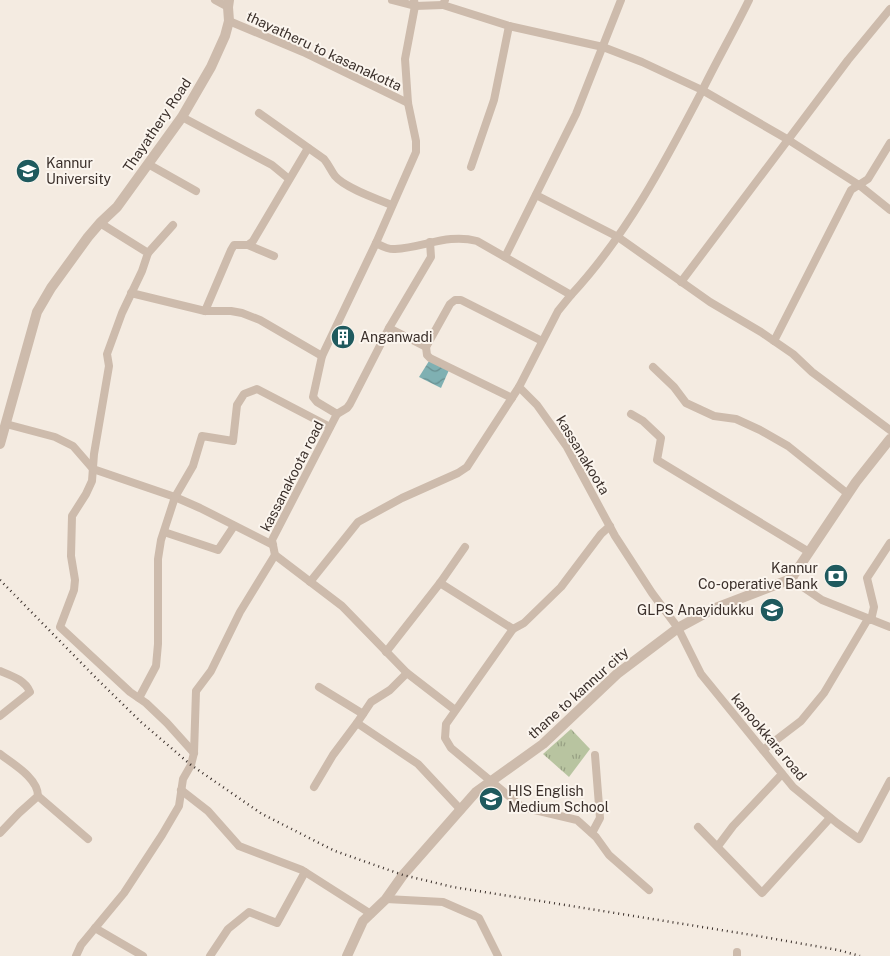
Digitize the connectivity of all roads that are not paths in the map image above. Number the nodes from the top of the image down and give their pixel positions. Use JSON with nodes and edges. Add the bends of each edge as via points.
{"nodes":[{"id":1,"x":215,"y":0,"type":"edge"},
{"id":2,"x":392,"y":0,"type":"edge"},
{"id":3,"x":621,"y":0,"type":"edge"},
{"id":4,"x":747,"y":1,"type":"edge"},
{"id":5,"x":414,"y":3,"type":"edge"},
{"id":6,"x":444,"y":3,"type":"edge"},
{"id":7,"x":229,"y":4,"type":"edge"},
{"id":8,"x":890,"y":9,"type":"edge"},
{"id":9,"x":229,"y":21,"type":"junction"},
{"id":10,"x":509,"y":26,"type":"junction"},
{"id":11,"x":603,"y":47,"type":"junction"},
{"id":12,"x":702,"y":90,"type":"junction"},
{"id":13,"x":408,"y":103,"type":"junction"},
{"id":14,"x":259,"y":113,"type":"dead end"},
{"id":15,"x":182,"y":117,"type":"junction"},
{"id":16,"x":788,"y":139,"type":"junction"},
{"id":17,"x":890,"y":143,"type":"edge"},
{"id":18,"x":308,"y":148,"type":"junction"},
{"id":19,"x":148,"y":164,"type":"junction"},
{"id":20,"x":471,"y":167,"type":"dead end"},
{"id":21,"x":290,"y":179,"type":"junction"},
{"id":22,"x":859,"y":185,"type":"junction"},
{"id":23,"x":196,"y":192,"type":"dead end"},
{"id":24,"x":536,"y":195,"type":"junction"},
{"id":25,"x":392,"y":205,"type":"junction"},
{"id":26,"x":890,"y":210,"type":"edge"},
{"id":27,"x":100,"y":223,"type":"junction"},
{"id":28,"x":173,"y":225,"type":"dead end"},
{"id":29,"x":618,"y":237,"type":"junction"},
{"id":30,"x":430,"y":242,"type":"junction"},
{"id":31,"x":376,"y":243,"type":"junction"},
{"id":32,"x":248,"y":245,"type":"junction"},
{"id":33,"x":148,"y":253,"type":"junction"},
{"id":34,"x":274,"y":256,"type":"dead end"},
{"id":35,"x":504,"y":257,"type":"junction"},
{"id":36,"x":681,"y":282,"type":"junction"},
{"id":37,"x":131,"y":293,"type":"junction"},
{"id":38,"x":571,"y":295,"type":"junction"},
{"id":39,"x":205,"y":311,"type":"junction"},
{"id":40,"x":389,"y":328,"type":"junction"},
{"id":41,"x":542,"y":341,"type":"junction"},
{"id":42,"x":774,"y":341,"type":"junction"},
{"id":43,"x":426,"y":347,"type":"junction"},
{"id":44,"x":322,"y":356,"type":"junction"},
{"id":45,"x":653,"y":366,"type":"dead end"},
{"id":46,"x":519,"y":387,"type":"junction"},
{"id":47,"x":512,"y":398,"type":"junction"},
{"id":48,"x":337,"y":414,"type":"junction"},
{"id":49,"x":631,"y":414,"type":"dead end"},
{"id":50,"x":6,"y":424,"type":"junction"},
{"id":51,"x":330,"y":427,"type":"junction"},
{"id":52,"x":890,"y":430,"type":"edge"},
{"id":53,"x":890,"y":439,"type":"edge"},
{"id":54,"x":0,"y":444,"type":"edge"},
{"id":55,"x":93,"y":469,"type":"junction"},
{"id":56,"x":848,"y":494,"type":"junction"},
{"id":57,"x":175,"y":497,"type":"junction"},
{"id":58,"x":234,"y":526,"type":"junction"},
{"id":59,"x":610,"y":526,"type":"junction"},
{"id":60,"x":164,"y":532,"type":"junction"},
{"id":61,"x":890,"y":543,"type":"edge"},
{"id":62,"x":273,"y":545,"type":"junction"},
{"id":63,"x":464,"y":547,"type":"dead end"},
{"id":64,"x":809,"y":552,"type":"junction"},
{"id":65,"x":275,"y":555,"type":"junction"},
{"id":66,"x":791,"y":579,"type":"junction"},
{"id":67,"x":310,"y":582,"type":"junction"},
{"id":68,"x":440,"y":583,"type":"junction"},
{"id":69,"x":869,"y":619,"type":"junction"},
{"id":70,"x":890,"y":627,"type":"edge"},
{"id":71,"x":678,"y":628,"type":"junction"},
{"id":72,"x":513,"y":629,"type":"junction"},
{"id":73,"x":386,"y":652,"type":"junction"},
{"id":74,"x":0,"y":671,"type":"edge"},
{"id":75,"x":407,"y":673,"type":"junction"},
{"id":76,"x":319,"y":687,"type":"dead end"},
{"id":77,"x":139,"y":698,"type":"junction"},
{"id":78,"x":455,"y":710,"type":"junction"},
{"id":79,"x":363,"y":714,"type":"junction"},
{"id":80,"x":0,"y":716,"type":"edge"},
{"id":81,"x":357,"y":723,"type":"junction"},
{"id":82,"x":762,"y":750,"type":"junction"},
{"id":83,"x":194,"y":753,"type":"junction"},
{"id":84,"x":0,"y":754,"type":"edge"},
{"id":85,"x":595,"y":755,"type":"dead end"},
{"id":86,"x":782,"y":774,"type":"junction"},
{"id":87,"x":492,"y":781,"type":"junction"},
{"id":88,"x":890,"y":781,"type":"edge"},
{"id":89,"x":314,"y":787,"type":"dead end"},
{"id":90,"x":181,"y":790,"type":"junction"},
{"id":91,"x":38,"y":796,"type":"junction"},
{"id":92,"x":461,"y":810,"type":"junction"},
{"id":93,"x":830,"y":818,"type":"junction"},
{"id":94,"x":698,"y":827,"type":"dead end"},
{"id":95,"x":0,"y":833,"type":"edge"},
{"id":96,"x":592,"y":833,"type":"junction"},
{"id":97,"x":88,"y":839,"type":"dead end"},
{"id":98,"x":718,"y":846,"type":"junction"},
{"id":99,"x":305,"y":872,"type":"junction"},
{"id":100,"x":649,"y":890,"type":"dead end"},
{"id":101,"x":386,"y":898,"type":"junction"},
{"id":102,"x":371,"y":914,"type":"junction"},
{"id":103,"x":95,"y":928,"type":"junction"},
{"id":104,"x":76,"y":956,"type":"edge"},
{"id":105,"x":143,"y":956,"type":"edge"},
{"id":106,"x":210,"y":956,"type":"edge"},
{"id":107,"x":347,"y":956,"type":"edge"},
{"id":108,"x":498,"y":956,"type":"edge"}],
"edges":[{"from":1,"to":7,"type":"street"},
{"from":2,"to":5,"type":"street"},
{"from":3,"to":11,"type":"street"},
{"from":4,"to":12,"type":"street"},
{"from":5,"to":6,"type":"street"},
{"from":5,"to":13,"type":"street","name":"kassanakoota road","via":[[405,59]]},
{"from":6,"to":10,"type":"street"},
{"from":7,"to":9,"type":"street","name":"Thayathery Road"},
{"from":8,"to":16,"type":"street"},
{"from":9,"to":13,"type":"street","name":"thayatheru to kasanakotta","via":[[304,52]]},
{"from":9,"to":15,"type":"street","name":"Thayathery Road","via":[[211,67]]},
{"from":10,"to":11,"type":"street"},
{"from":10,"to":20,"type":"street","via":[[494,100]]},
{"from":11,"to":12,"type":"street"},
{"from":11,"to":24,"type":"street","via":[[576,114]]},
{"from":12,"to":16,"type":"street"},
{"from":12,"to":29,"type":"street","via":[[671,150]]},
{"from":13,"to":25,"type":"street","name":"kassanakoota road","via":[[416,152]]},
{"from":14,"to":18,"type":"street"},
{"from":15,"to":19,"type":"street","name":"Thayathery Road"},
{"from":15,"to":21,"type":"street","via":[[272,165]]},
{"from":16,"to":22,"type":"street"},
{"from":16,"to":36,"type":"street"},
{"from":17,"to":22,"type":"street","via":[[868,179]]},
{"from":18,"to":21,"type":"street"},
{"from":18,"to":25,"type":"street","via":[[324,160],[344,183]]},
{"from":19,"to":23,"type":"street"},
{"from":19,"to":27,"type":"street","name":"Thayathery Road"},
{"from":21,"to":32,"type":"street"},
{"from":22,"to":26,"type":"street"},
{"from":22,"to":42,"type":"street","via":[[851,190]]},
{"from":24,"to":29,"type":"street"},
{"from":24,"to":35,"type":"street"},
{"from":25,"to":31,"type":"street","name":"kassanakoota road"},
{"from":27,"to":33,"type":"street"},
{"from":27,"to":50,"type":"street","name":"Thayathery Road","via":[[50,288],[37,312]]},
{"from":28,"to":33,"type":"street"},
{"from":29,"to":36,"type":"street"},
{"from":29,"to":38,"type":"street"},
{"from":30,"to":31,"type":"street","via":[[394,250]]},
{"from":30,"to":35,"type":"street","via":[[464,238],[477,241]]},
{"from":30,"to":40,"type":"street","via":[[431,257]]},
{"from":31,"to":44,"type":"street","name":"kassanakoota road"},
{"from":32,"to":34,"type":"street"},
{"from":32,"to":39,"type":"street","via":[[234,245]]},
{"from":33,"to":37,"type":"street"},
{"from":35,"to":38,"type":"street"},
{"from":36,"to":42,"type":"street"},
{"from":37,"to":39,"type":"street"},
{"from":37,"to":55,"type":"street","via":[[107,354],[109,366]]},
{"from":38,"to":41,"type":"street"},
{"from":39,"to":44,"type":"street","via":[[231,311],[260,320]]},
{"from":40,"to":43,"type":"street"},
{"from":40,"to":48,"type":"street","via":[[350,404]]},
{"from":41,"to":43,"type":"street","via":[[461,300],[455,300]]},
{"from":41,"to":46,"type":"street"},
{"from":42,"to":52,"type":"street"},
{"from":43,"to":47,"type":"street","via":[[430,358]]},
{"from":44,"to":48,"type":"street","name":"kassanakoota road","via":[[313,397]]},
{"from":45,"to":56,"type":"street","via":[[686,403],[714,416],[736,419],[767,434],[788,446]]},
{"from":46,"to":47,"type":"street"},
{"from":46,"to":59,"type":"street","name":"kassanakoota","via":[[538,405],[567,447]]},
{"from":47,"to":67,"type":"street","via":[[467,467],[358,522]]},
{"from":48,"to":51,"type":"street","name":"kassanakoota road"},
{"from":49,"to":64,"type":"street","via":[[661,438],[657,460]]},
{"from":50,"to":54,"type":"street","name":"Thayathery Road"},
{"from":50,"to":55,"type":"street","via":[[73,446]]},
{"from":51,"to":57,"type":"street","via":[[258,388],[244,394],[237,405],[233,441],[202,436],[192,466]]},
{"from":51,"to":62,"type":"street","name":"kassanakoota road","via":[[272,540]]},
{"from":53,"to":56,"type":"street"},
{"from":55,"to":57,"type":"street"},
{"from":55,"to":77,"type":"street","via":[[89,488],[72,516],[74,590],[60,627]]},
{"from":56,"to":64,"type":"street"},
{"from":57,"to":58,"type":"street"},
{"from":57,"to":60,"type":"street"},
{"from":58,"to":60,"type":"street","via":[[218,550]]},
{"from":58,"to":62,"type":"street"},
{"from":59,"to":71,"type":"street","name":"kassanakoota"},
{"from":59,"to":72,"type":"street","via":[[561,587],[524,623]]},
{"from":60,"to":77,"type":"street","via":[[158,558],[156,666]]},
{"from":61,"to":69,"type":"street","via":[[867,578],[874,607]]},
{"from":62,"to":65,"type":"street","name":"kassanakoota road"},
{"from":63,"to":68,"type":"street"},
{"from":64,"to":66,"type":"street"},
{"from":65,"to":67,"type":"street"},
{"from":65,"to":83,"type":"street","via":[[196,691]]},
{"from":66,"to":69,"type":"street","via":[[822,600]]},
{"from":66,"to":71,"type":"street","name":"thane to kannur city","via":[[712,609]]},
{"from":67,"to":73,"type":"street","via":[[342,606]]},
{"from":68,"to":72,"type":"street"},
{"from":68,"to":73,"type":"street"},
{"from":69,"to":70,"type":"street"},
{"from":69,"to":82,"type":"street","via":[[824,693],[801,721]]},
{"from":71,"to":82,"type":"street","name":"kanookkara road","via":[[701,674]]},
{"from":71,"to":87,"type":"street","name":"thane to kannur city","via":[[617,674],[543,744]]},
{"from":72,"to":78,"type":"street"},
{"from":73,"to":75,"type":"street"},
{"from":74,"to":80,"type":"street","via":[[27,685],[30,692]]},
{"from":75,"to":78,"type":"street"},
{"from":75,"to":79,"type":"street","via":[[371,702]]},
{"from":76,"to":79,"type":"street"},
{"from":77,"to":83,"type":"street"},
{"from":78,"to":87,"type":"street","via":[[446,724],[445,738],[450,748]]},
{"from":79,"to":81,"type":"street"},
{"from":81,"to":89,"type":"street"},
{"from":81,"to":92,"type":"street","via":[[418,764]]},
{"from":82,"to":86,"type":"street","name":"kanookkara road"},
{"from":83,"to":90,"type":"street"},
{"from":84,"to":91,"type":"street","via":[[34,783]]},
{"from":85,"to":96,"type":"street","via":[[600,818]]},
{"from":86,"to":93,"type":"street","name":"kanookkara road"},
{"from":86,"to":98,"type":"street"},
{"from":87,"to":92,"type":"street","name":"thane to kannur city","via":[[476,792]]},
{"from":87,"to":96,"type":"street","via":[[522,807],[577,820]]},
{"from":88,"to":93,"type":"street","name":"kanookkara road","via":[[860,839]]},
{"from":90,"to":99,"type":"street","via":[[208,811],[239,846]]},
{"from":90,"to":103,"type":"street","via":[[179,806],[162,835],[124,893]]},
{"from":91,"to":95,"type":"street"},
{"from":91,"to":97,"type":"street"},
{"from":92,"to":101,"type":"street","name":"thane to kannur city"},
{"from":93,"to":98,"type":"street","via":[[762,893]]},
{"from":94,"to":98,"type":"street"},
{"from":96,"to":100,"type":"street","via":[[609,855]]},
{"from":99,"to":102,"type":"street"},
{"from":99,"to":106,"type":"street","via":[[277,923],[250,912],[228,929]]},
{"from":101,"to":102,"type":"street","name":"thane to kannur city"},
{"from":101,"to":108,"type":"street","via":[[443,902],[476,916]]},
{"from":102,"to":107,"type":"street","name":"thane to kannur city","via":[[363,921]]},
{"from":103,"to":104,"type":"street"},
{"from":103,"to":105,"type":"street"}]}
